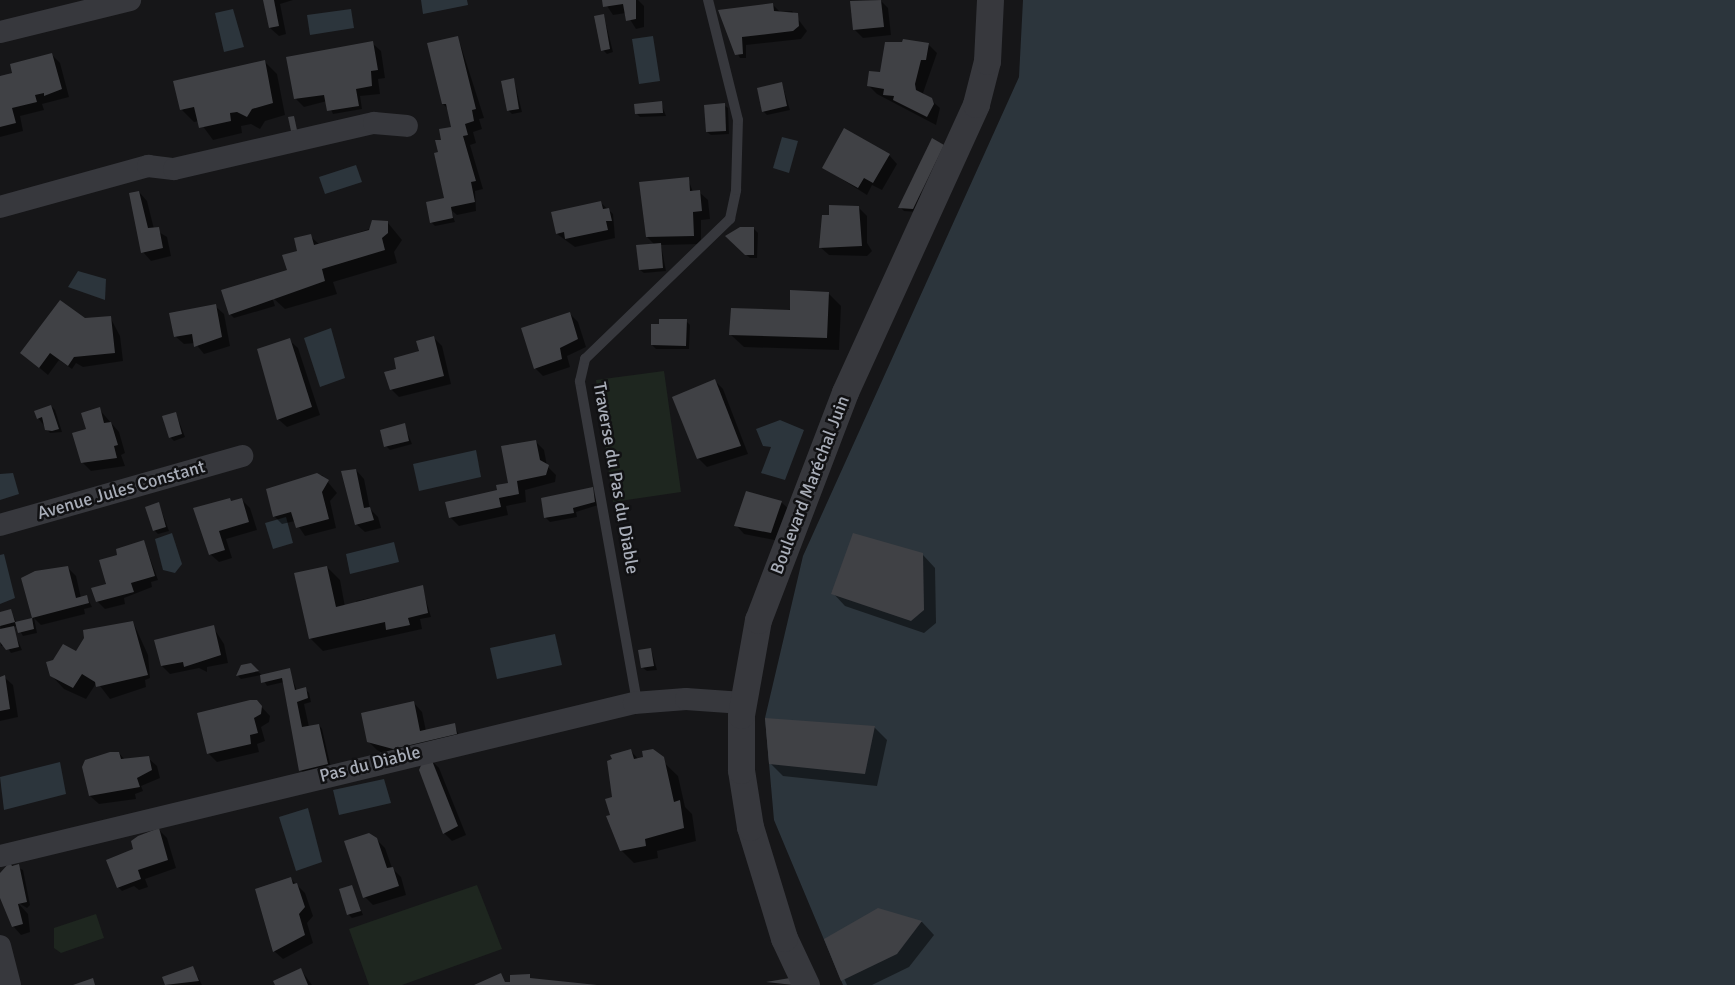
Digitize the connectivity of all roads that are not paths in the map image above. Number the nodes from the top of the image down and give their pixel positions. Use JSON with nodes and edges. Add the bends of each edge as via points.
{"nodes":[{"id":1,"x":130,"y":0,"type":"edge"},
{"id":2,"x":708,"y":0,"type":"edge"},
{"id":3,"x":990,"y":0,"type":"edge"},
{"id":4,"x":0,"y":32,"type":"edge"},
{"id":5,"x":407,"y":126,"type":"dead end"},
{"id":6,"x":0,"y":207,"type":"edge"},
{"id":7,"x":242,"y":456,"type":"dead end"},
{"id":8,"x":0,"y":525,"type":"edge"},
{"id":9,"x":637,"y":702,"type":"junction"},
{"id":10,"x":743,"y":703,"type":"junction"},
{"id":11,"x":0,"y":856,"type":"edge"},
{"id":12,"x":0,"y":946,"type":"edge"},
{"id":13,"x":10,"y":985,"type":"edge"},
{"id":14,"x":806,"y":985,"type":"edge"}],
"edges":[{"from":1,"to":4,"type":"street"},
{"from":2,"to":9,"type":"lane","name":"Traverse du Pas du Diable","via":[[738,120],[736,189],[730,219],[585,359],[580,381]]},
{"from":3,"to":10,"type":"street","name":"Boulevard Maréchal Juin","via":[[987,61],[976,104],[845,392],[758,620]]},
{"from":5,"to":6,"type":"street","via":[[374,123],[174,169],[148,165]]},
{"from":7,"to":8,"type":"street","name":"Avenue Jules Constant"},
{"from":9,"to":10,"type":"street","name":"Pas du Diable","via":[[686,699]]},
{"from":9,"to":11,"type":"street","name":"Pas du Diable"},
{"from":10,"to":14,"type":"street","name":"Boulevard Maréchal Juin","via":[[741,770],[750,827],[784,939]]},
{"from":12,"to":13,"type":"street"}]}
